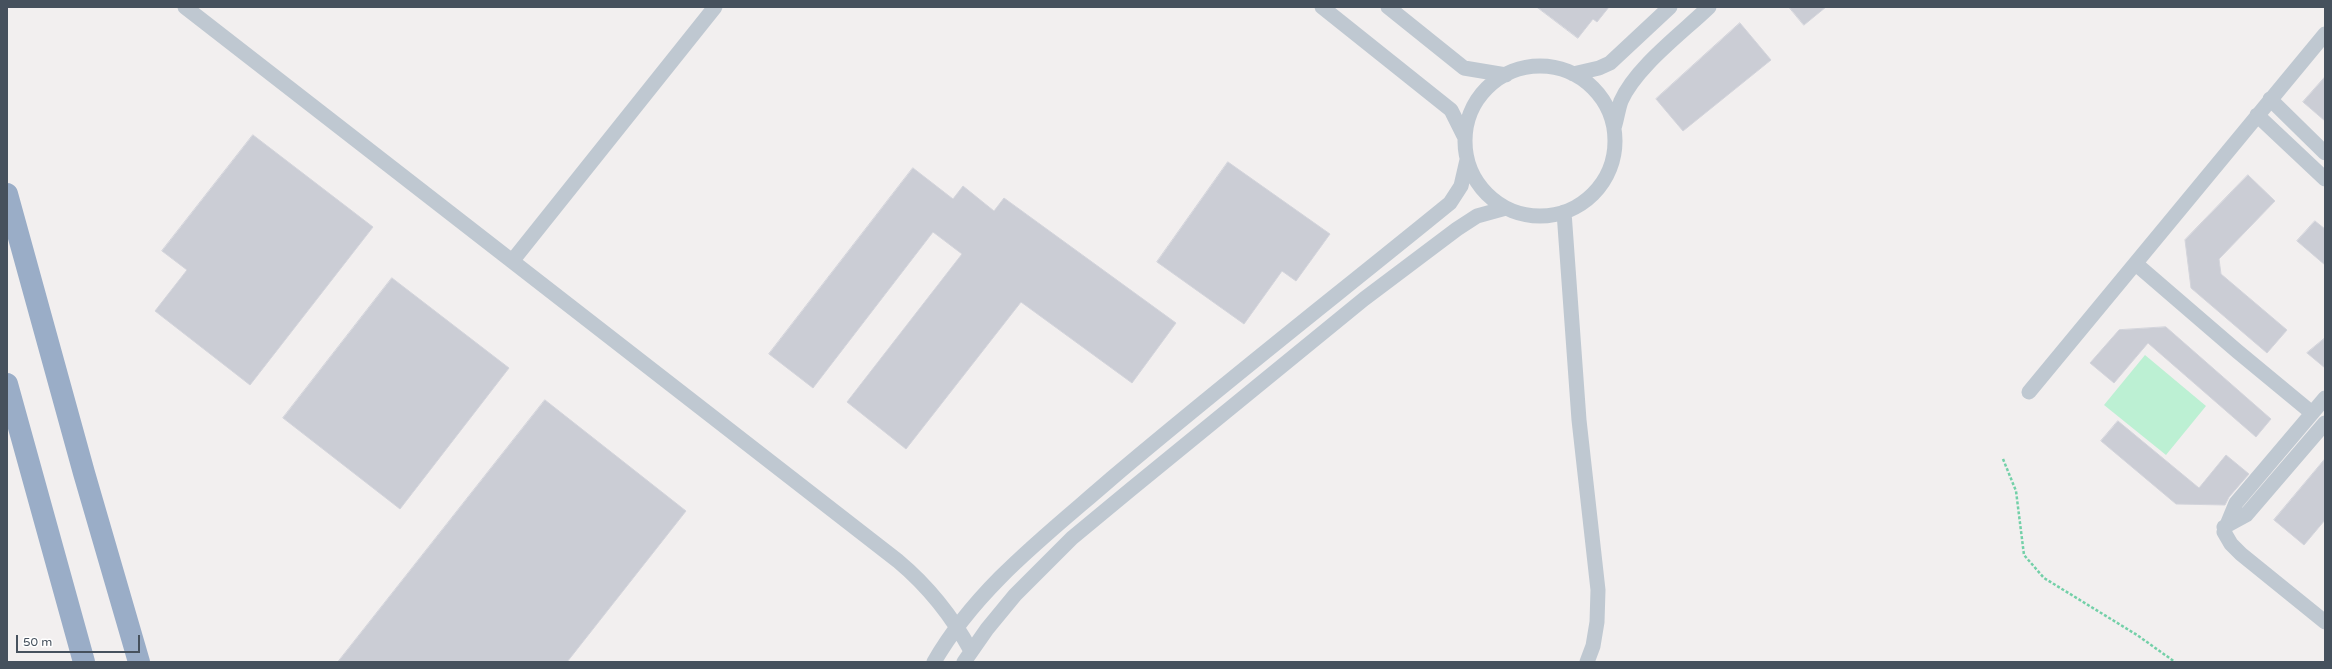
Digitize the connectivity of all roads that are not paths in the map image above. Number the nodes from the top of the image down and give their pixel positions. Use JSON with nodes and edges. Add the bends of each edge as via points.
{"nodes":[{"id":1,"x":185,"y":7,"type":"edge"},
{"id":2,"x":714,"y":7,"type":"edge"},
{"id":3,"x":1322,"y":7,"type":"edge"},
{"id":4,"x":1388,"y":7,"type":"edge"},
{"id":5,"x":1670,"y":7,"type":"edge"},
{"id":6,"x":1710,"y":7,"type":"edge"},
{"id":7,"x":2325,"y":34,"type":"edge"},
{"id":8,"x":1573,"y":74,"type":"junction"},
{"id":9,"x":1506,"y":75,"type":"junction"},
{"id":10,"x":2270,"y":99,"type":"junction"},
{"id":11,"x":2257,"y":115,"type":"junction"},
{"id":12,"x":1614,"y":129,"type":"junction"},
{"id":13,"x":1465,"y":138,"type":"junction"},
{"id":14,"x":2325,"y":153,"type":"edge"},
{"id":15,"x":1468,"y":160,"type":"junction"},
{"id":16,"x":2325,"y":179,"type":"edge"},
{"id":17,"x":7,"y":194,"type":"edge"},
{"id":18,"x":1506,"y":208,"type":"junction"},
{"id":19,"x":1564,"y":212,"type":"junction"},
{"id":20,"x":512,"y":260,"type":"junction"},
{"id":21,"x":2136,"y":264,"type":"junction"},
{"id":22,"x":7,"y":384,"type":"edge"},
{"id":23,"x":2029,"y":392,"type":"dead end"},
{"id":24,"x":2325,"y":398,"type":"edge"},
{"id":25,"x":2312,"y":413,"type":"junction"},
{"id":26,"x":2325,"y":423,"type":"edge"},
{"id":27,"x":2224,"y":527,"type":"junction"},
{"id":28,"x":2325,"y":622,"type":"edge"},
{"id":29,"x":958,"y":627,"type":"junction"},
{"id":30,"x":967,"y":656,"type":"edge"},
{"id":31,"x":84,"y":662,"type":"edge"},
{"id":32,"x":139,"y":662,"type":"edge"},
{"id":33,"x":934,"y":662,"type":"edge"},
{"id":34,"x":1587,"y":662,"type":"edge"}],
"edges":[{"from":1,"to":20,"type":"street","via":[[299,98]]},
{"from":2,"to":20,"type":"street"},
{"from":3,"to":13,"type":"street","via":[[1451,110]]},
{"from":4,"to":9,"type":"street","via":[[1464,68]]},
{"from":5,"to":8,"type":"street","via":[[1610,63]]},
{"from":6,"to":12,"type":"street","via":[[1635,78],[1621,101]]},
{"from":7,"to":10,"type":"street"},
{"from":8,"to":9,"type":"street","via":[[1551,67],[1528,68]]},
{"from":8,"to":12,"type":"street","via":[[1588,83],[1600,96],[1609,112]]},
{"from":9,"to":13,"type":"street","via":[[1490,85],[1478,100],[1468,116]]},
{"from":10,"to":11,"type":"street"},
{"from":10,"to":14,"type":"street"},
{"from":11,"to":16,"type":"street"},
{"from":11,"to":21,"type":"street"},
{"from":12,"to":19,"type":"street","via":[[1615,150],[1609,170],[1598,189],[1583,203]]},
{"from":13,"to":15,"type":"street"},
{"from":15,"to":18,"type":"street","via":[[1475,179],[1489,196]]},
{"from":15,"to":29,"type":"street","via":[[1461,186],[1450,203],[1170,428],[1022,555],[979,600]]},
{"from":17,"to":32,"type":"highway"},
{"from":18,"to":19,"type":"street","via":[[1544,216]]},
{"from":18,"to":30,"type":"street","via":[[1477,216],[1364,299],[1072,538],[1015,595]]},
{"from":19,"to":34,"type":"street","via":[[1579,420],[1598,590],[1597,622]]},
{"from":20,"to":29,"type":"street","via":[[913,574]]},
{"from":21,"to":23,"type":"street"},
{"from":21,"to":25,"type":"street"},
{"from":22,"to":31,"type":"highway"},
{"from":24,"to":25,"type":"street"},
{"from":25,"to":27,"type":"street","via":[[2236,503]]},
{"from":26,"to":27,"type":"street","via":[[2246,515]]},
{"from":27,"to":28,"type":"street","via":[[2226,538],[2241,554]]},
{"from":29,"to":30,"type":"street"},
{"from":29,"to":33,"type":"street"}]}
